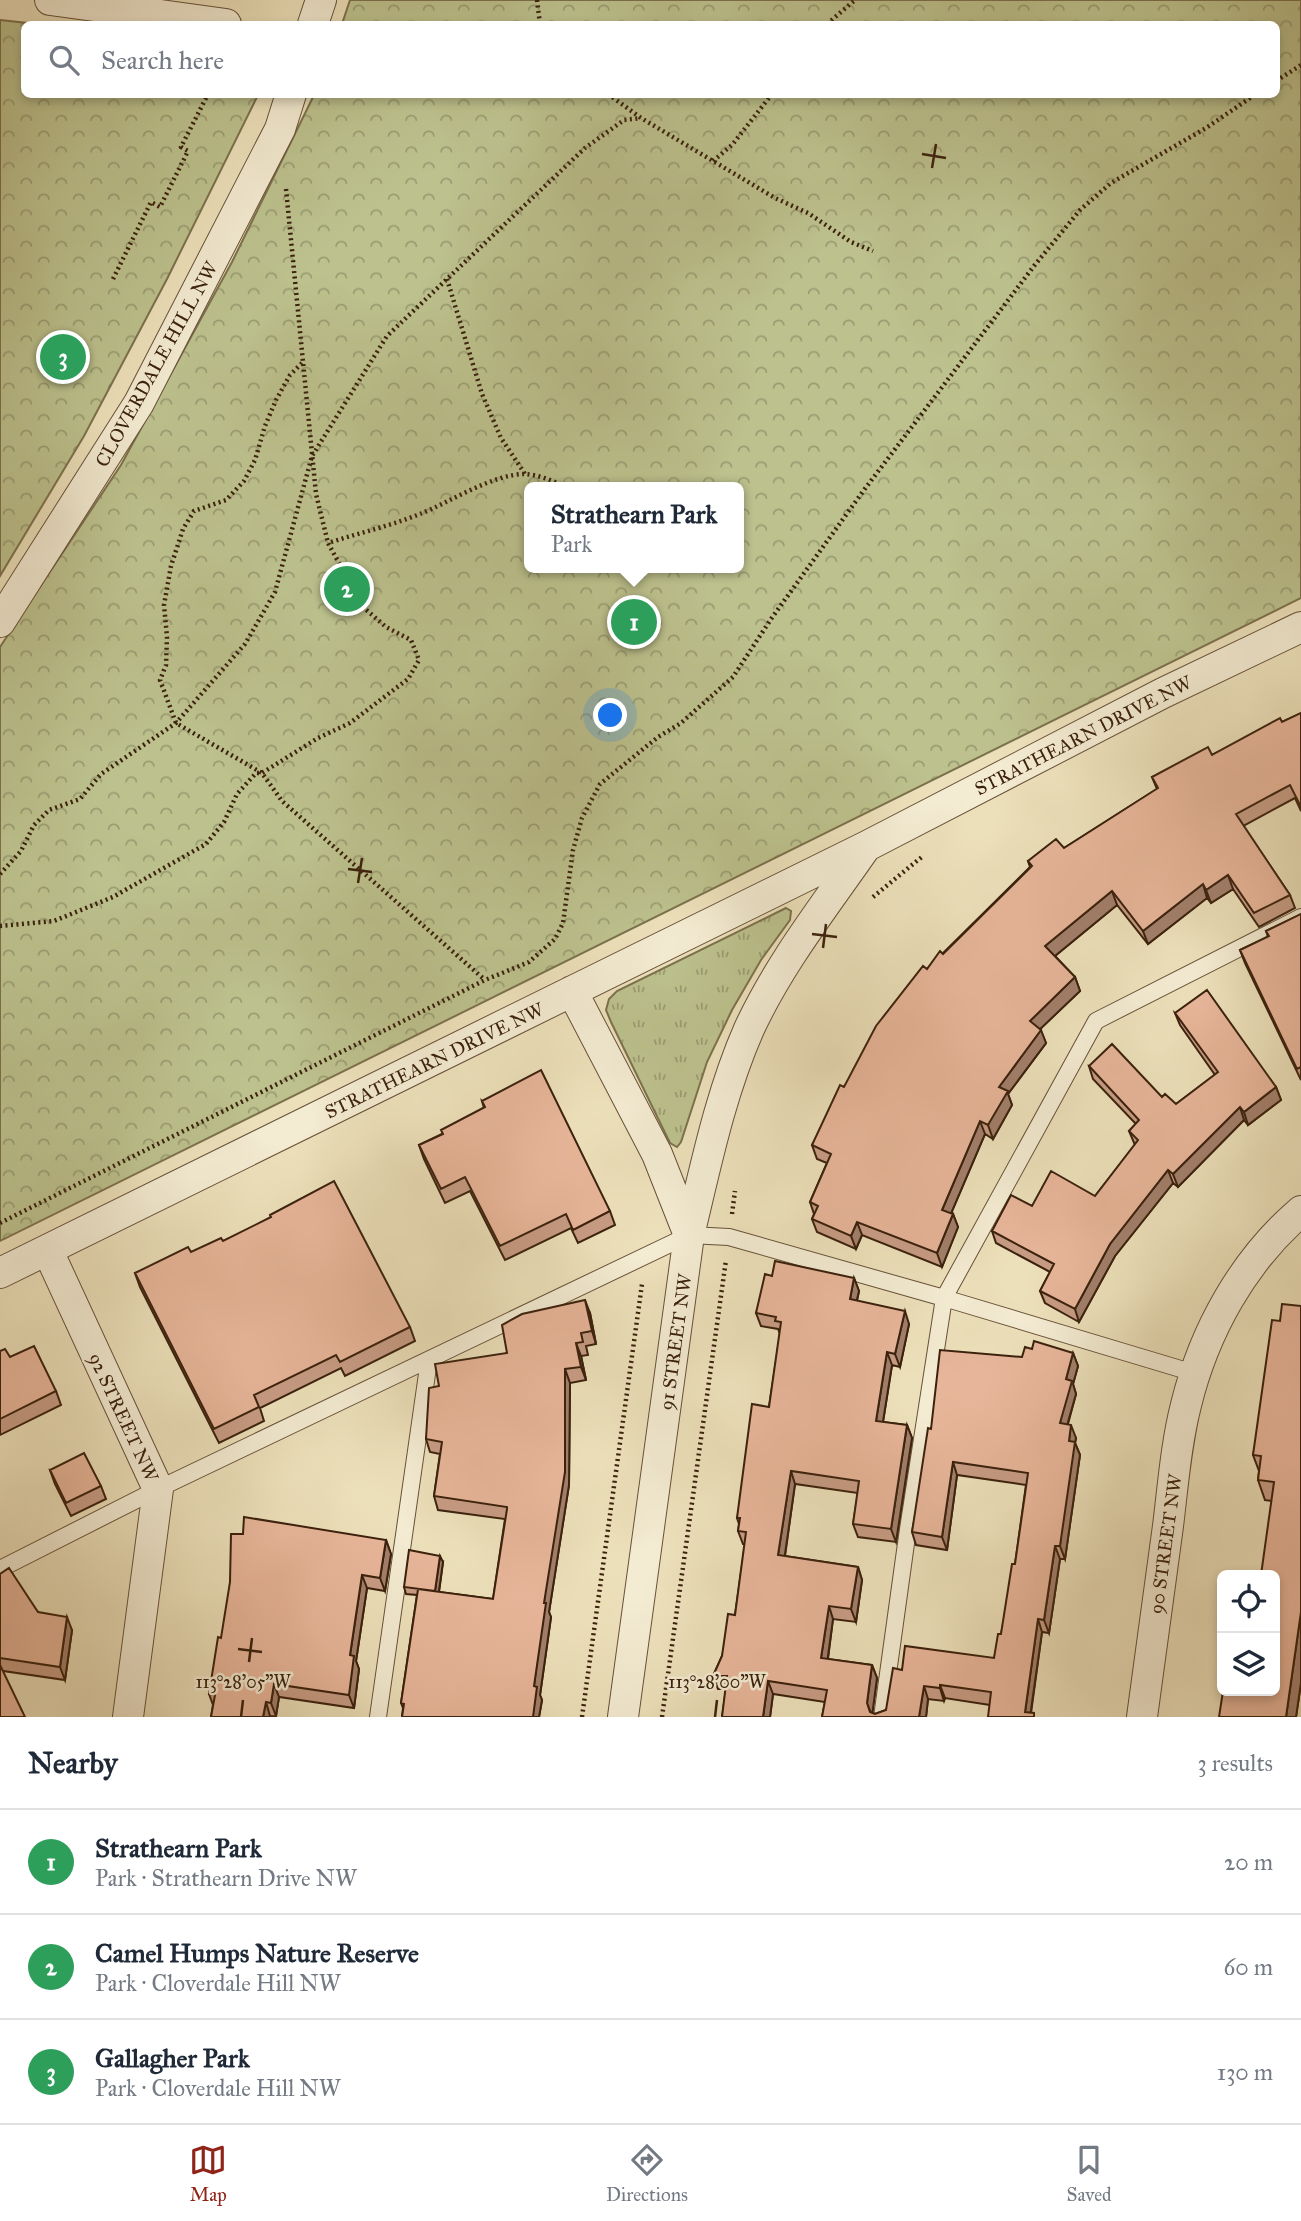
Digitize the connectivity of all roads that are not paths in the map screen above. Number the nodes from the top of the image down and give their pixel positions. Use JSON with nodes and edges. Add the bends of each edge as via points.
{"nodes":[{"id":1,"x":50,"y":0,"type":"edge"},
{"id":2,"x":321,"y":0,"type":"edge"},
{"id":3,"x":84,"y":2,"type":"edge"},
{"id":4,"x":207,"y":21,"type":"edge"},
{"id":5,"x":314,"y":21,"type":"edge"},
{"id":6,"x":290,"y":98,"type":"edge"},
{"id":7,"x":0,"y":622,"type":"edge"},
{"id":8,"x":1301,"y":626,"type":"edge"},
{"id":9,"x":867,"y":846,"type":"junction"},
{"id":10,"x":1301,"y":917,"type":"edge"},
{"id":11,"x":572,"y":991,"type":"junction"},
{"id":12,"x":1301,"y":1210,"type":"edge"},
{"id":13,"x":689,"y":1235,"type":"junction"},
{"id":14,"x":48,"y":1251,"type":"junction"},
{"id":15,"x":0,"y":1273,"type":"edge"},
{"id":16,"x":944,"y":1298,"type":"junction"},
{"id":17,"x":429,"y":1360,"type":"junction"},
{"id":18,"x":1194,"y":1373,"type":"junction"},
{"id":19,"x":158,"y":1489,"type":"junction"},
{"id":20,"x":0,"y":1569,"type":"edge"},
{"id":21,"x":128,"y":1717,"type":"edge"},
{"id":22,"x":378,"y":1717,"type":"edge"},
{"id":23,"x":623,"y":1717,"type":"edge"},
{"id":24,"x":882,"y":1717,"type":"edge"},
{"id":25,"x":1142,"y":1717,"type":"edge"}],
"edges":[{"from":1,"to":3,"type":"street"},
{"from":2,"to":5,"type":"street"},
{"from":3,"to":4,"type":"street"},
{"from":6,"to":7,"type":"street","name":"CLOVERDALE HILL NW","via":[[280,129],[139,403]]},
{"from":8,"to":9,"type":"street","name":"STRATHEARN DRIVE NW"},
{"from":9,"to":11,"type":"street","name":"STRATHEARN DRIVE NW"},
{"from":9,"to":13,"type":"street","name":"STRATHEARN DRIVE NW","via":[[793,951],[750,1028],[719,1113]]},
{"from":10,"to":16,"type":"lane","via":[[1096,1021]]},
{"from":11,"to":13,"type":"street","name":"91 STREET NW","via":[[657,1154]]},
{"from":11,"to":14,"type":"street","name":"STRATHEARN DRIVE NW"},
{"from":12,"to":18,"type":"street","name":"90 STREET NW","via":[[1240,1279]]},
{"from":13,"to":16,"type":"lane","via":[[729,1237]]},
{"from":13,"to":17,"type":"lane"},
{"from":13,"to":23,"type":"street","name":"91 STREET NW"},
{"from":14,"to":15,"type":"street","name":"STRATHEARN DRIVE NW"},
{"from":14,"to":19,"type":"street","name":"92 STREET NW"},
{"from":16,"to":18,"type":"lane"},
{"from":16,"to":24,"type":"lane"},
{"from":17,"to":19,"type":"lane"},
{"from":17,"to":22,"type":"lane"},
{"from":18,"to":25,"type":"street","name":"90 STREET NW","via":[[1179,1443]]},
{"from":19,"to":20,"type":"lane"},
{"from":19,"to":21,"type":"street","name":"92 STREET NW"}]}
